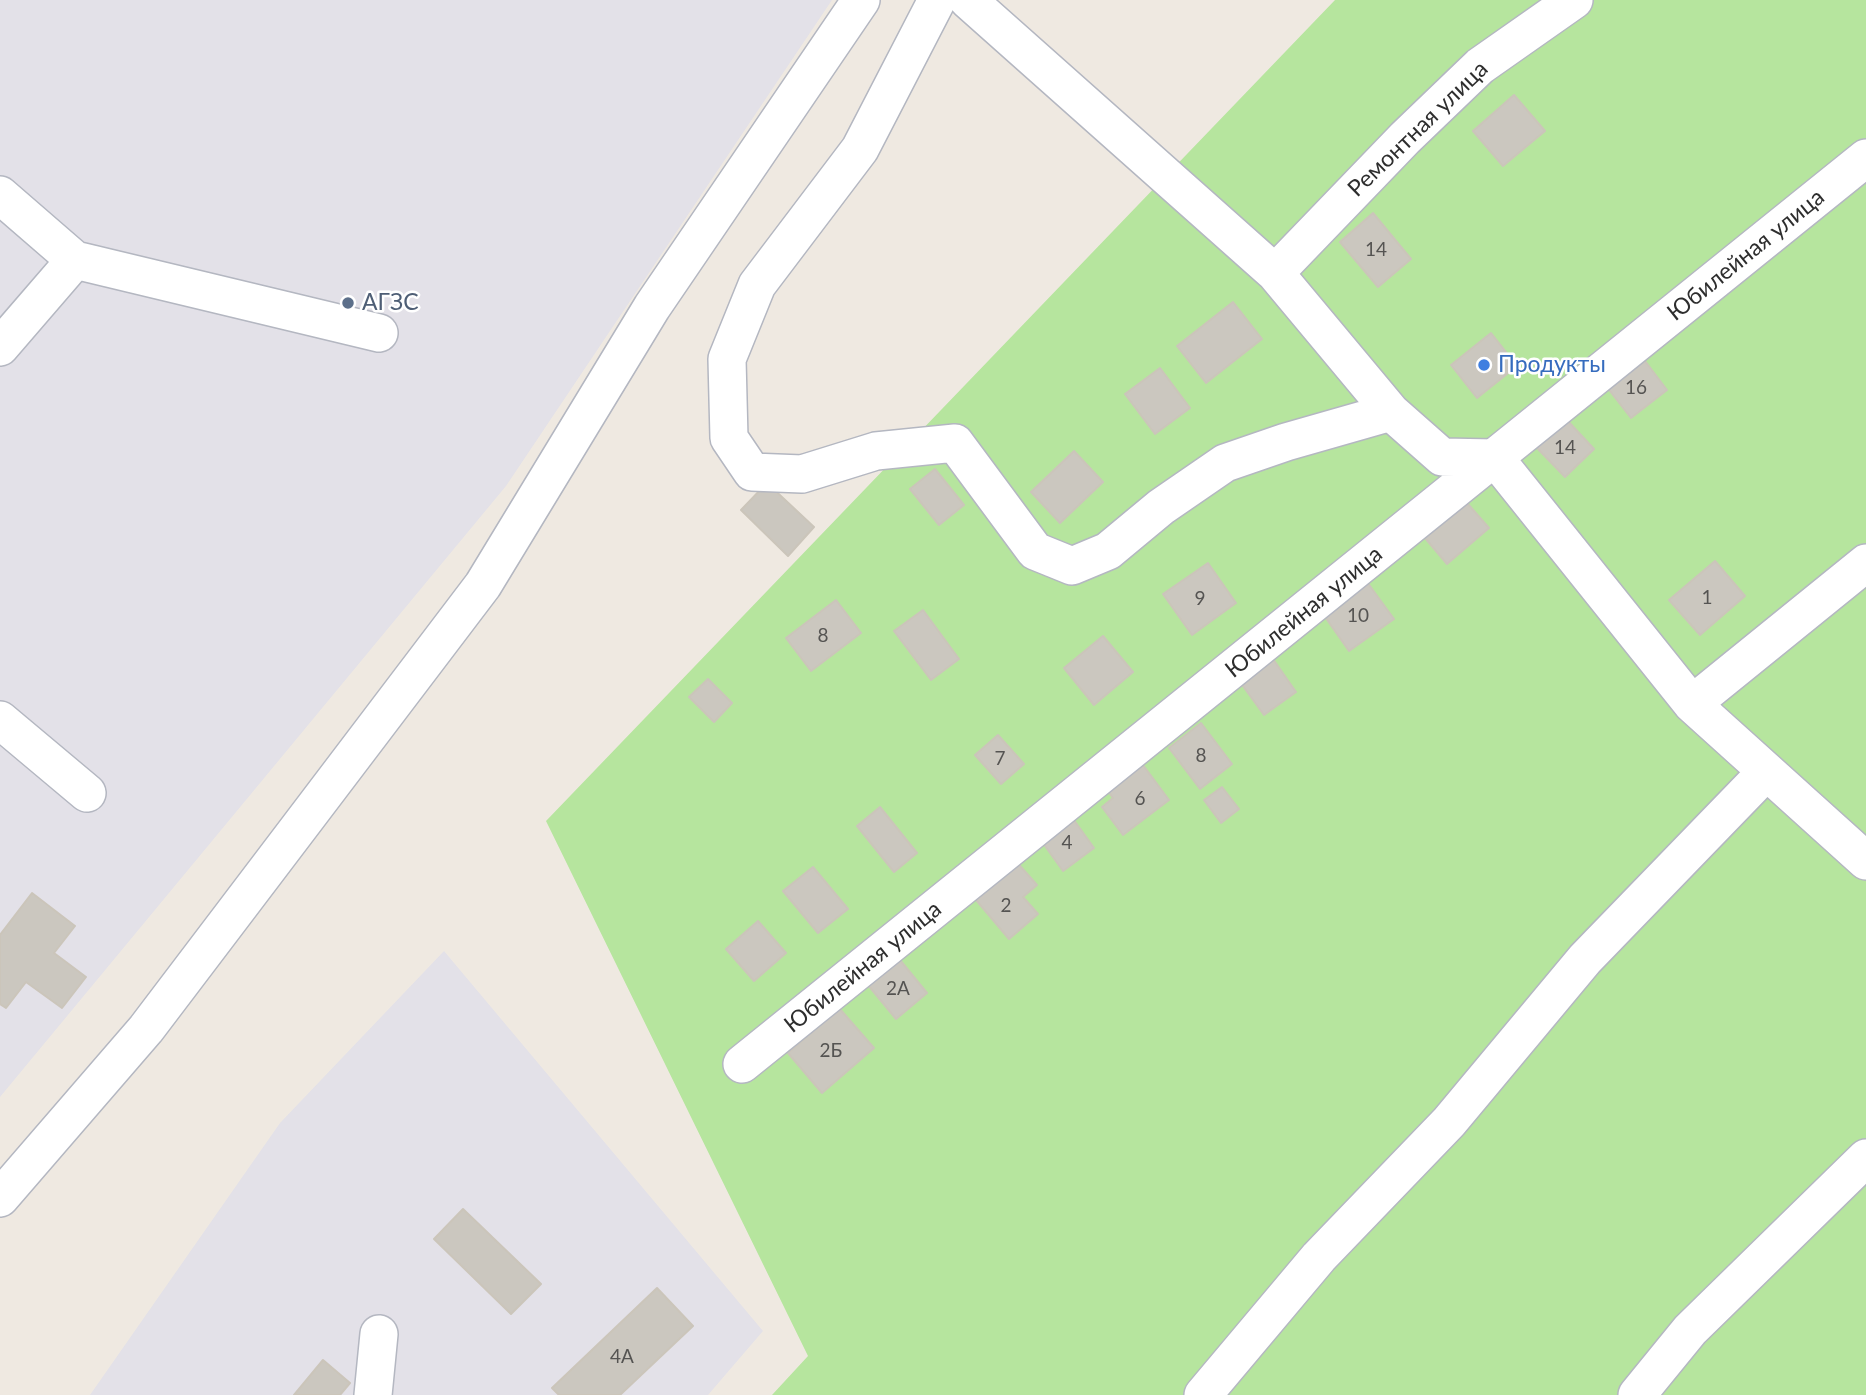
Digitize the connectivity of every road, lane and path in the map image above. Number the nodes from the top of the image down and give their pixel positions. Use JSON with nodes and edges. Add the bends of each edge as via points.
{"nodes":[{"id":1,"x":861,"y":0,"type":"edge"},
{"id":2,"x":937,"y":0,"type":"edge"},
{"id":3,"x":968,"y":0,"type":"edge"},
{"id":4,"x":1574,"y":0,"type":"edge"},
{"id":5,"x":1866,"y":158,"type":"edge"},
{"id":6,"x":0,"y":195,"type":"edge"},
{"id":7,"x":75,"y":260,"type":"junction"},
{"id":8,"x":1275,"y":273,"type":"junction"},
{"id":9,"x":379,"y":333,"type":"dead end"},
{"id":10,"x":0,"y":347,"type":"edge"},
{"id":11,"x":1391,"y":412,"type":"junction"},
{"id":12,"x":1495,"y":458,"type":"junction"},
{"id":13,"x":1866,"y":564,"type":"edge"},
{"id":14,"x":1692,"y":705,"type":"junction"},
{"id":15,"x":0,"y":720,"type":"edge"},
{"id":16,"x":1766,"y":772,"type":"junction"},
{"id":17,"x":87,"y":793,"type":"dead end"},
{"id":18,"x":1866,"y":861,"type":"edge"},
{"id":19,"x":742,"y":1064,"type":"dead end"},
{"id":20,"x":1866,"y":1158,"type":"edge"},
{"id":21,"x":0,"y":1198,"type":"edge"},
{"id":22,"x":379,"y":1334,"type":"dead end"},
{"id":23,"x":373,"y":1395,"type":"edge"},
{"id":24,"x":1203,"y":1395,"type":"edge"},
{"id":25,"x":1637,"y":1395,"type":"edge"}],
"edges":[{"from":1,"to":21,"type":"street","via":[[652,307],[483,585],[146,1029]]},
{"from":2,"to":11,"type":"street","via":[[860,149],[757,285],[727,359],[729,438],[752,472],[802,474],[876,451],[955,443],[1035,551],[1072,566],[1108,551],[1225,463]]},
{"from":3,"to":8,"type":"street"},
{"from":4,"to":8,"type":"street","name":"Ремонтная улица","via":[[1480,66]]},
{"from":5,"to":12,"type":"street","name":"Юбилейная улица"},
{"from":6,"to":7,"type":"street"},
{"from":7,"to":9,"type":"street"},
{"from":7,"to":10,"type":"street"},
{"from":8,"to":11,"type":"street"},
{"from":11,"to":12,"type":"street","via":[[1442,457]]},
{"from":12,"to":14,"type":"street"},
{"from":12,"to":19,"type":"street","name":"Юбилейная улица"},
{"from":13,"to":14,"type":"street"},
{"from":14,"to":16,"type":"street"},
{"from":15,"to":17,"type":"street"},
{"from":16,"to":18,"type":"street"},
{"from":16,"to":24,"type":"street","via":[[1586,959],[1449,1122],[1319,1257]]},
{"from":20,"to":25,"type":"street","via":[[1690,1330]]},
{"from":22,"to":23,"type":"street"}]}
